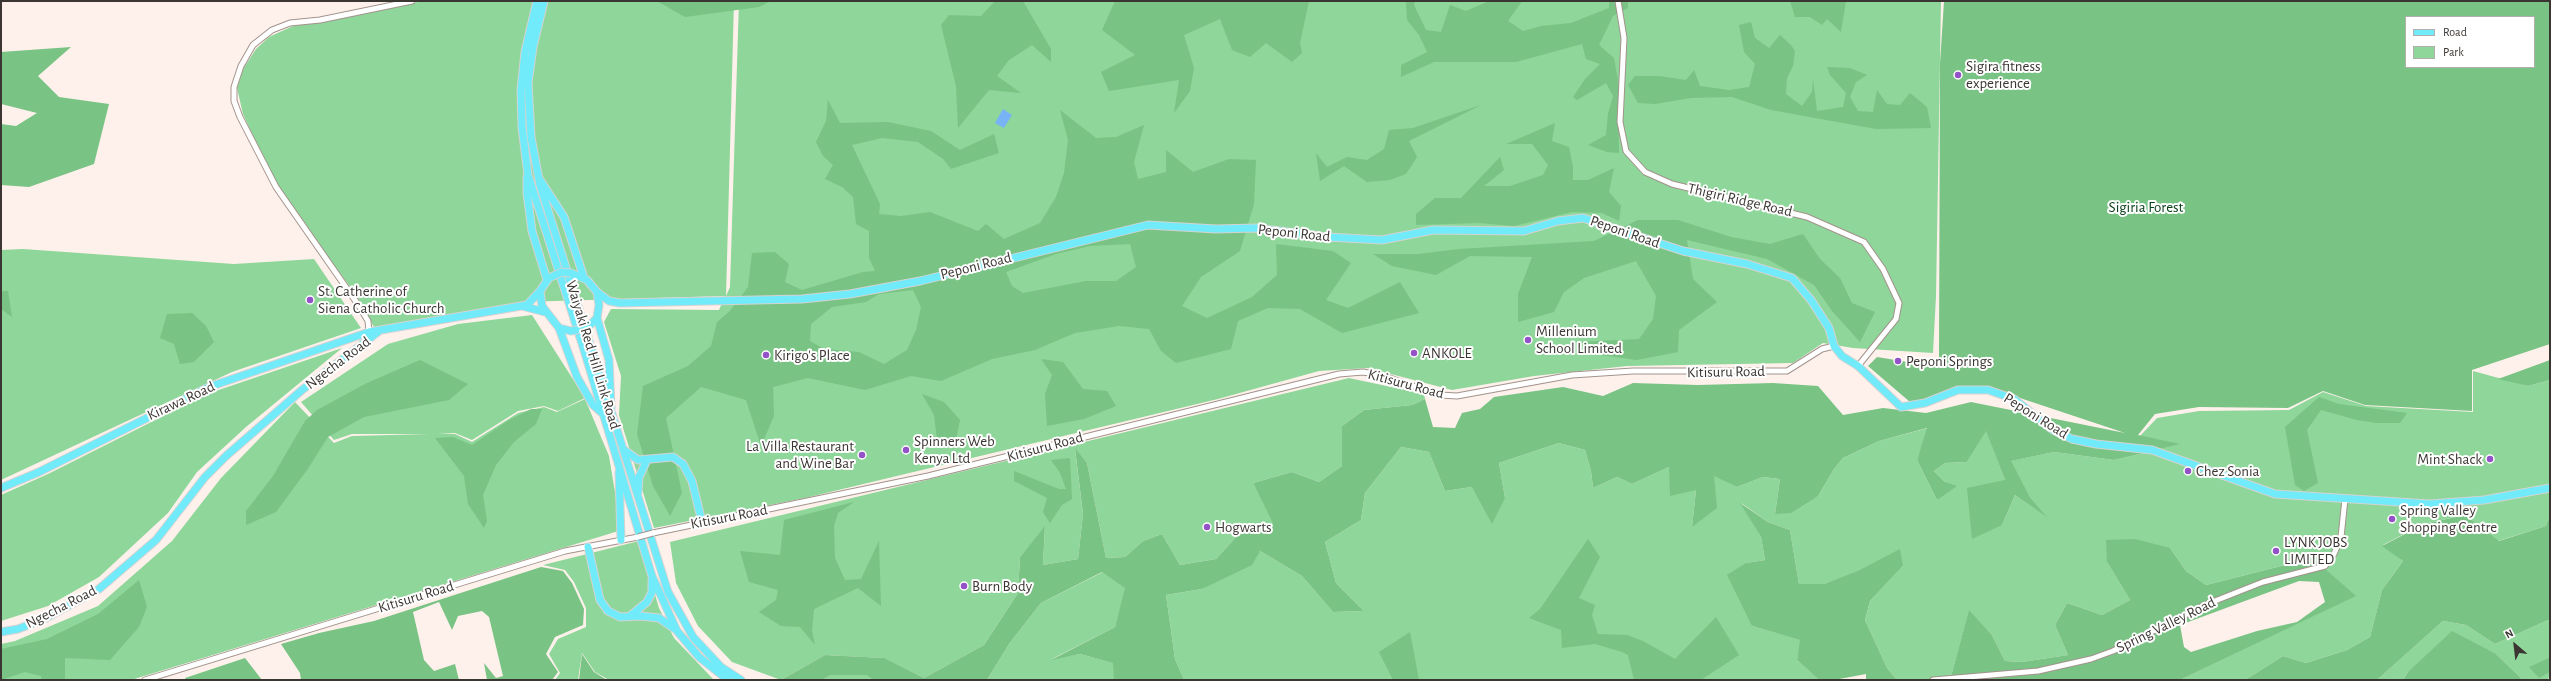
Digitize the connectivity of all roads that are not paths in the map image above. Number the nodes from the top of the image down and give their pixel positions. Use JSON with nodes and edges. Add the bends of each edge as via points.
{"nodes":[{"id":1,"x":412,"y":1,"type":"edge"},
{"id":2,"x":537,"y":1,"type":"edge"},
{"id":3,"x":544,"y":1,"type":"edge"},
{"id":4,"x":1618,"y":1,"type":"edge"},
{"id":5,"x":528,"y":175,"type":"junction"},
{"id":6,"x":538,"y":176,"type":"junction"},
{"id":7,"x":584,"y":278,"type":"junction"},
{"id":8,"x":549,"y":279,"type":"junction"},
{"id":9,"x":540,"y":291,"type":"junction"},
{"id":10,"x":597,"y":292,"type":"junction"},
{"id":11,"x":616,"y":303,"type":"junction"},
{"id":12,"x":522,"y":306,"type":"junction"},
{"id":13,"x":545,"y":312,"type":"junction"},
{"id":14,"x":598,"y":315,"type":"junction"},
{"id":15,"x":559,"y":328,"type":"junction"},
{"id":16,"x":369,"y":332,"type":"junction"},
{"id":17,"x":378,"y":332,"type":"junction"},
{"id":18,"x":1834,"y":346,"type":"junction"},
{"id":19,"x":1858,"y":366,"type":"junction"},
{"id":20,"x":607,"y":413,"type":"junction"},
{"id":21,"x":622,"y":448,"type":"junction"},
{"id":22,"x":647,"y":460,"type":"junction"},
{"id":23,"x":618,"y":462,"type":"junction"},
{"id":24,"x":1,"y":488,"type":"edge"},
{"id":25,"x":2550,"y":488,"type":"edge"},
{"id":26,"x":638,"y":497,"type":"junction"},
{"id":27,"x":2345,"y":498,"type":"junction"},
{"id":28,"x":702,"y":522,"type":"junction"},
{"id":29,"x":621,"y":540,"type":"junction"},
{"id":30,"x":588,"y":547,"type":"junction"},
{"id":31,"x":652,"y":576,"type":"junction"},
{"id":32,"x":630,"y":616,"type":"junction"},
{"id":33,"x":677,"y":631,"type":"junction"},
{"id":34,"x":1,"y":632,"type":"edge"},
{"id":35,"x":145,"y":680,"type":"edge"},
{"id":36,"x":728,"y":680,"type":"edge"},
{"id":37,"x":741,"y":680,"type":"edge"},
{"id":38,"x":1933,"y":680,"type":"edge"}],
"edges":[{"from":1,"to":16,"type":"street","name":"Ngecha Road","via":[[320,20],[290,23],[272,30],[253,45],[241,66],[234,87],[234,101],[240,117],[276,187],[359,306],[368,321]]},
{"from":2,"to":5,"type":"main road","name":"Waiyaki Red Hill Link Road","via":[[525,52],[521,90],[522,127]]},
{"from":3,"to":6,"type":"main road","name":"Waiyaki Red Hill Link Road","via":[[532,48],[528,84],[531,138]]},
{"from":4,"to":19,"type":"street","name":"Thigiri Ridge Road","via":[[1624,38],[1620,122],[1626,151],[1645,172],[1672,184],[1807,217],[1864,242],[1883,269],[1899,303],[1896,319]]},
{"from":5,"to":8,"type":"main road","via":[[527,193],[532,231]]},
{"from":5,"to":20,"type":"main road","name":"Waiyaki Red Hill Link Road"},
{"from":6,"to":7,"type":"main road","via":[[564,217]]},
{"from":6,"to":20,"type":"main road","name":"Waiyaki Red Hill Link Road"},
{"from":7,"to":8,"type":"main road","bridge":true,"via":[[562,272]]},
{"from":7,"to":10,"type":"main road"},
{"from":8,"to":9,"type":"main road"},
{"from":9,"to":12,"type":"main road"},
{"from":9,"to":13,"type":"main road"},
{"from":10,"to":11,"type":"main road"},
{"from":10,"to":14,"type":"main road"},
{"from":11,"to":14,"type":"main road","name":"Peponi Road"},
{"from":11,"to":18,"type":"main road","name":"Peponi Road","via":[[802,299],[850,294],[920,281],[1148,225],[1216,229],[1256,228],[1328,237],[1382,240],[1433,230],[1524,231],[1558,221],[1583,218],[1683,251],[1753,265],[1792,278],[1811,300],[1829,328]]},
{"from":12,"to":13,"type":"main road"},
{"from":12,"to":17,"type":"main road"},
{"from":13,"to":15,"type":"main road"},
{"from":14,"to":15,"type":"main road","bridge":true,"via":[[587,328],[571,331]]},
{"from":14,"to":20,"type":"main road","via":[[609,360]]},
{"from":15,"to":20,"type":"main road","via":[[577,377],[593,405]]},
{"from":16,"to":17,"type":"main road","name":"Ngecha Road"},
{"from":16,"to":24,"type":"main road","name":"Kirawa Road","via":[[202,390],[39,472]]},
{"from":17,"to":34,"type":"main road","name":"Ngecha Road","via":[[302,390],[230,452],[205,476],[156,540],[99,589],[46,618],[18,629]]},
{"from":18,"to":19,"type":"main road","name":"Peponi Road","via":[[1844,358]]},
{"from":18,"to":28,"type":"street","name":"Kitisuru Road","via":[[1822,349],[1787,371],[1633,371],[1572,375],[1457,396],[1440,395],[1381,375],[1364,372],[1345,373],[928,476]]},
{"from":19,"to":27,"type":"main road","name":"Peponi Road","via":[[1900,407],[1925,403],[1958,390],[1988,390],[2014,399],[2053,430],[2072,439],[2152,450],[2275,494]]},
{"from":20,"to":21,"type":"main road","name":"Waiyaki Red Hill Link Road"},
{"from":20,"to":23,"type":"main road","name":"Waiyaki Red Hill Link Road"},
{"from":21,"to":22,"type":"main road","via":[[635,458]]},
{"from":21,"to":26,"type":"main road","name":"Waiyaki Red Hill Link Road"},
{"from":22,"to":26,"type":"main road","via":[[639,477]]},
{"from":22,"to":28,"type":"main road","via":[[672,457],[683,464],[692,481]]},
{"from":23,"to":29,"type":"main road"},
{"from":23,"to":31,"type":"main road","name":"Waiyaki Red Hill Link Road"},
{"from":25,"to":27,"type":"main road","name":"Peponi Road","via":[[2484,500],[2430,504]]},
{"from":26,"to":37,"type":"main road","name":"Waiyaki Red Hill Link Road","via":[[665,585],[680,619],[692,637],[710,656]]},
{"from":27,"to":38,"type":"street","name":"Spring Valley Road","via":[[2341,537],[2334,554],[2325,566],[2263,582],[2229,595],[2091,659],[2038,671]]},
{"from":28,"to":29,"type":"street","name":"Kitisuru Road","bridge":true},
{"from":29,"to":30,"type":"street","name":"Kitisuru Road"},
{"from":30,"to":32,"type":"main road","via":[[600,600],[604,607],[616,615]]},
{"from":30,"to":35,"type":"street","name":"Kitisuru Road","via":[[565,551]]},
{"from":31,"to":32,"type":"main road","via":[[650,598]]},
{"from":31,"to":33,"type":"main road","name":"Waiyaki Red Hill Link Road"},
{"from":32,"to":33,"type":"main road","via":[[659,618]]},
{"from":33,"to":36,"type":"main road","name":"Waiyaki Red Hill Link Road","via":[[699,657]]}]}
